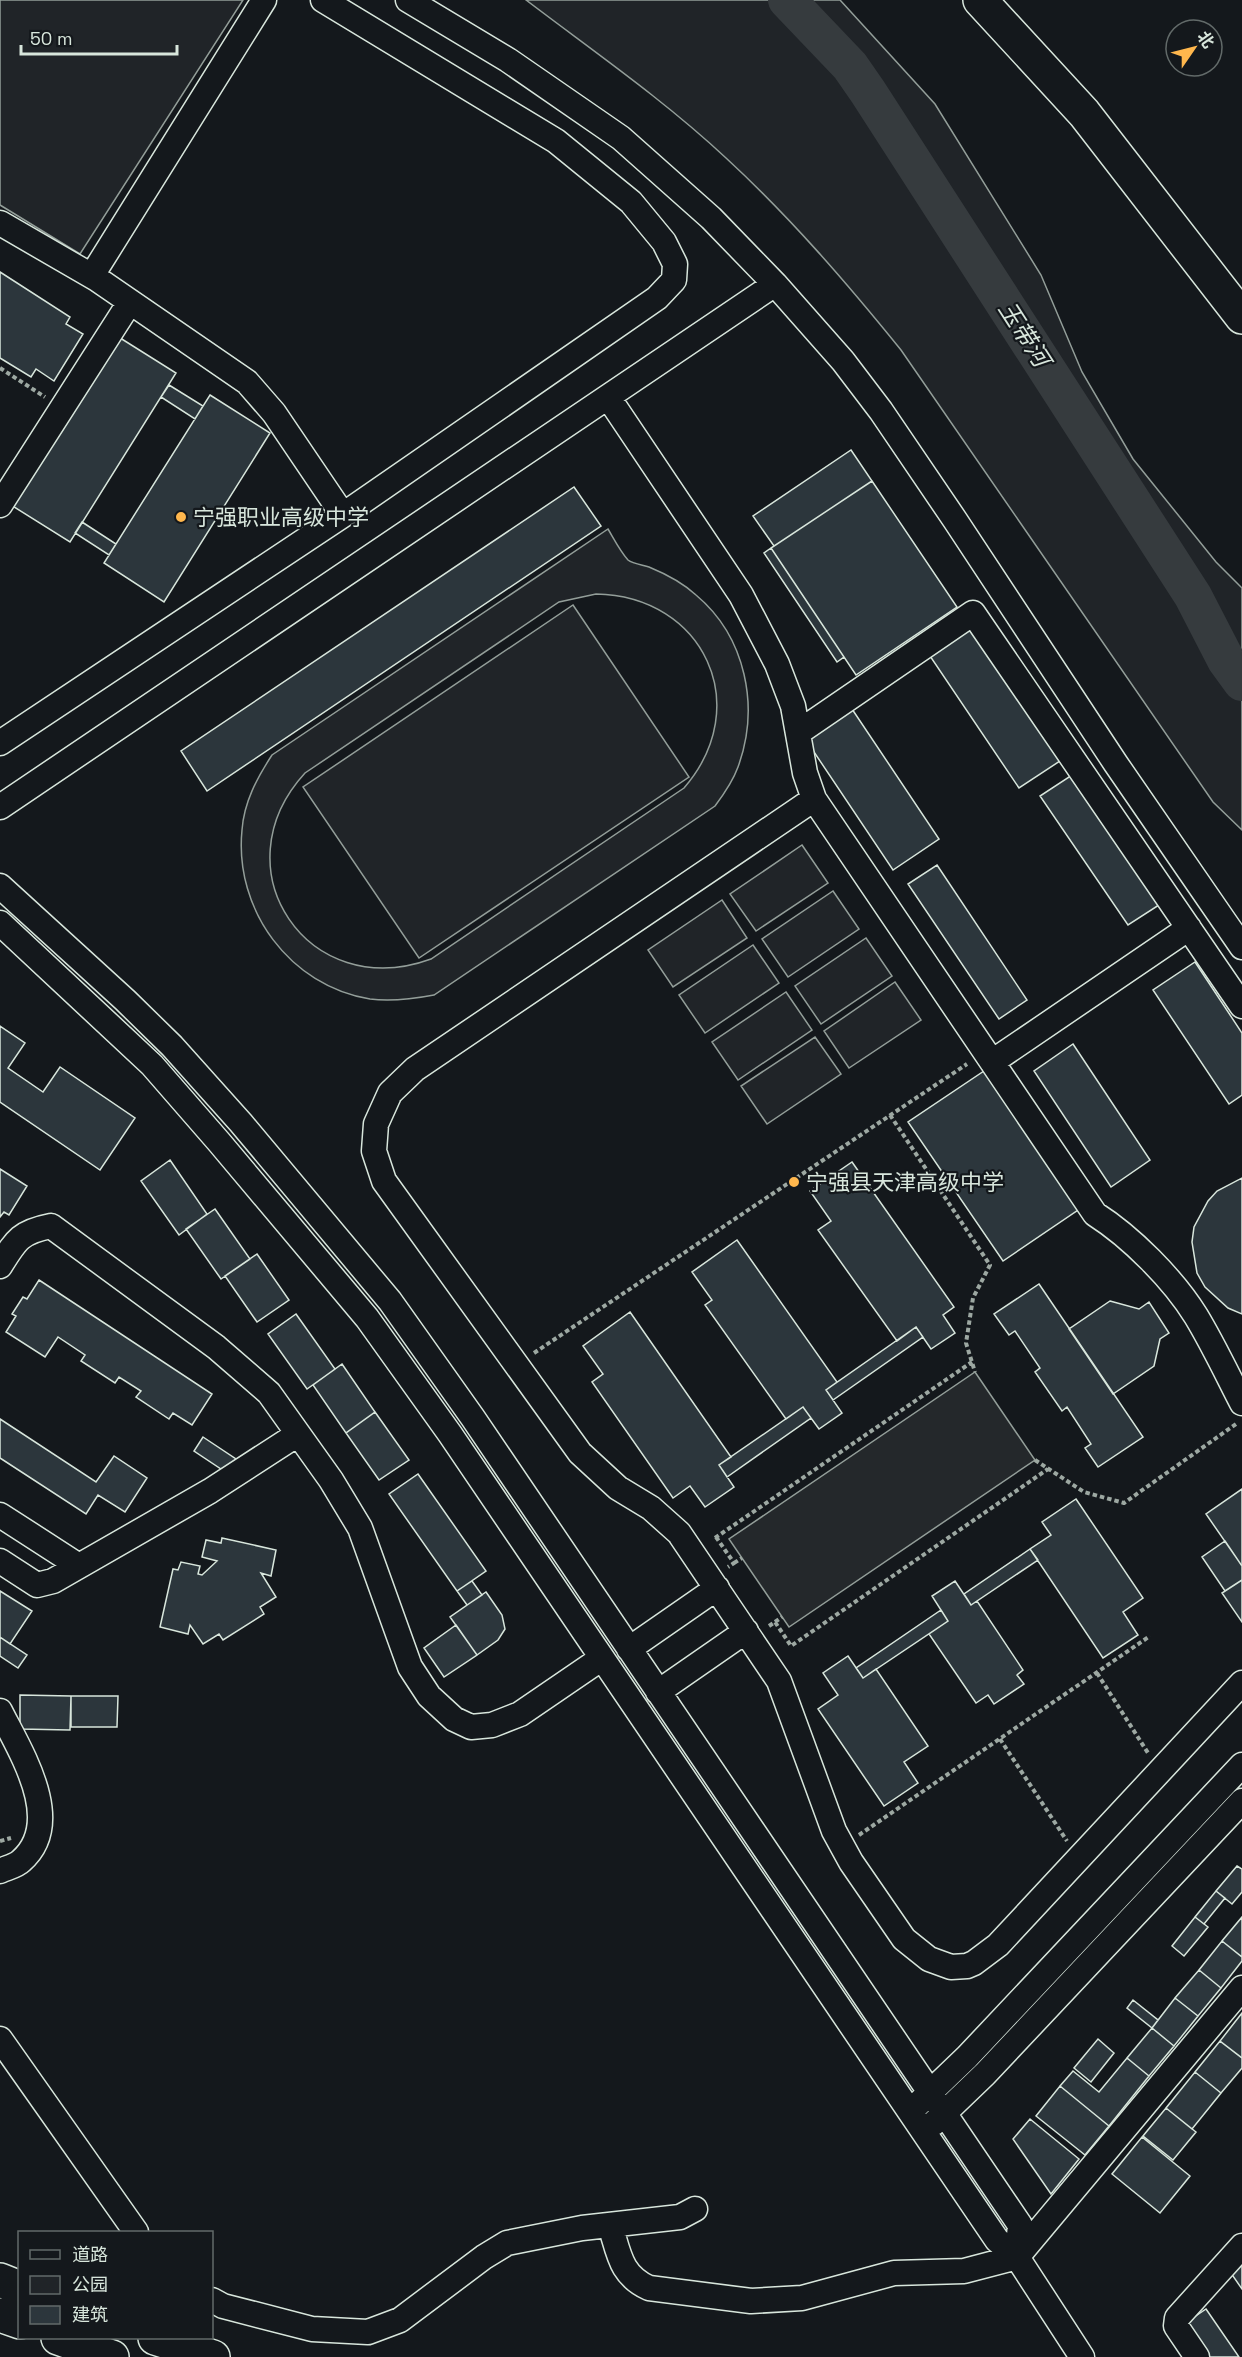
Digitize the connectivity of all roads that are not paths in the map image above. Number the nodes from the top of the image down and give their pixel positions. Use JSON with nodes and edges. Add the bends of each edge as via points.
{"nodes":[{"id":1,"x":264,"y":0,"type":"edge"},
{"id":2,"x":323,"y":0,"type":"edge"},
{"id":3,"x":408,"y":0,"type":"edge"},
{"id":4,"x":980,"y":0,"type":"edge"},
{"id":5,"x":0,"y":223,"type":"edge"},
{"id":6,"x":97,"y":279,"type":"junction"},
{"id":7,"x":775,"y":284,"type":"junction"},
{"id":8,"x":130,"y":303,"type":"junction"},
{"id":9,"x":1242,"y":317,"type":"edge"},
{"id":10,"x":608,"y":397,"type":"junction"},
{"id":11,"x":0,"y":505,"type":"edge"},
{"id":12,"x":343,"y":515,"type":"junction"},
{"id":13,"x":799,"y":732,"type":"junction"},
{"id":14,"x":0,"y":743,"type":"edge"},
{"id":15,"x":814,"y":799,"type":"junction"},
{"id":16,"x":0,"y":807,"type":"edge"},
{"id":17,"x":0,"y":885,"type":"edge"},
{"id":18,"x":0,"y":923,"type":"edge"},
{"id":19,"x":1189,"y":928,"type":"junction"},
{"id":20,"x":1242,"y":947,"type":"edge"},
{"id":21,"x":1242,"y":1006,"type":"edge"},
{"id":22,"x":988,"y":1057,"type":"junction"},
{"id":23,"x":2,"y":1256,"type":"edge"},
{"id":24,"x":1242,"y":1403,"type":"edge"},
{"id":25,"x":298,"y":1434,"type":"junction"},
{"id":26,"x":0,"y":1515,"type":"edge"},
{"id":27,"x":0,"y":1561,"type":"edge"},
{"id":28,"x":79,"y":1566,"type":"junction"},
{"id":29,"x":722,"y":1578,"type":"junction"},
{"id":30,"x":756,"y":1629,"type":"junction"},
{"id":31,"x":629,"y":1649,"type":"junction"},
{"id":32,"x":602,"y":1658,"type":"junction"},
{"id":33,"x":1242,"y":1683,"type":"edge"},
{"id":34,"x":658,"y":1692,"type":"junction"},
{"id":35,"x":0,"y":1711,"type":"edge"},
{"id":36,"x":1242,"y":1765,"type":"edge"},
{"id":37,"x":1242,"y":1801,"type":"edge"},
{"id":38,"x":0,"y":1871,"type":"edge"},
{"id":39,"x":1242,"y":1988,"type":"edge"},
{"id":40,"x":0,"y":2039,"type":"edge"},
{"id":41,"x":930,"y":2092,"type":"junction"},
{"id":42,"x":910,"y":2112,"type":"junction"},
{"id":43,"x":944,"y":2113,"type":"junction"},
{"id":44,"x":924,"y":2133,"type":"junction"},
{"id":45,"x":695,"y":2210,"type":"dead end"},
{"id":46,"x":610,"y":2225,"type":"junction"},
{"id":47,"x":135,"y":2231,"type":"edge"},
{"id":48,"x":1242,"y":2246,"type":"edge"},
{"id":49,"x":1017,"y":2258,"type":"junction"},
{"id":50,"x":0,"y":2280,"type":"edge"},
{"id":51,"x":18,"y":2287,"type":"edge"},
{"id":52,"x":213,"y":2301,"type":"edge"},
{"id":53,"x":0,"y":2315,"type":"edge"},
{"id":54,"x":18,"y":2321,"type":"edge"},
{"id":55,"x":63,"y":2339,"type":"edge"},
{"id":56,"x":161,"y":2339,"type":"edge"},
{"id":57,"x":112,"y":2357,"type":"edge"},
{"id":58,"x":213,"y":2357,"type":"edge"},
{"id":59,"x":1082,"y":2357,"type":"edge"},
{"id":60,"x":1197,"y":2357,"type":"edge"}],
"edges":[{"from":1,"to":6,"type":"street","via":[[96,269]]},
{"from":2,"to":12,"type":"street","via":[[556,141],[631,202],[664,242],[675,264],[674,280],[657,298]]},
{"from":3,"to":7,"type":"street","via":[[508,60],[621,138],[711,218]]},
{"from":4,"to":9,"type":"highway","via":[[1084,113]]},
{"from":5,"to":6,"type":"street"},
{"from":6,"to":8,"type":"street"},
{"from":7,"to":10,"type":"street"},
{"from":7,"to":20,"type":"street","via":[[881,411]]},
{"from":8,"to":11,"type":"street"},
{"from":8,"to":12,"type":"street","via":[[247,382],[274,413]]},
{"from":10,"to":13,"type":"street","via":[[741,595],[777,664]]},
{"from":10,"to":16,"type":"street"},
{"from":12,"to":14,"type":"street"},
{"from":13,"to":15,"type":"street","via":[[805,773]]},
{"from":13,"to":19,"type":"street","via":[[974,613]]},
{"from":15,"to":22,"type":"street"},
{"from":15,"to":29,"type":"street","via":[[415,1069],[390,1093],[376,1124],[374,1151],[384,1181],[580,1453],[618,1488],[651,1508],[680,1533],[693,1553]]},
{"from":17,"to":31,"type":"street","via":[[172,1046],[343,1243],[397,1311]]},
{"from":18,"to":32,"type":"street","via":[[152,1065],[354,1301]]},
{"from":19,"to":21,"type":"street"},
{"from":19,"to":22,"type":"street"},
{"from":22,"to":24,"type":"street","via":[[1095,1214],[1126,1238],[1182,1296]]},
{"from":23,"to":25,"type":"street","via":[[26,1233],[51,1226],[257,1380]]},
{"from":25,"to":28,"type":"street","via":[[210,1491]]},
{"from":25,"to":32,"type":"street","via":[[360,1528],[410,1667],[429,1695],[454,1719],[481,1726],[520,1714]]},
{"from":26,"to":28,"type":"street"},
{"from":27,"to":28,"type":"street","via":[[37,1585]]},
{"from":29,"to":30,"type":"street"},
{"from":29,"to":31,"type":"street"},
{"from":30,"to":33,"type":"street","via":[[780,1681],[842,1846],[904,1939],[929,1959],[951,1967],[974,1963],[998,1945]]},
{"from":30,"to":34,"type":"street"},
{"from":31,"to":34,"type":"street"},
{"from":32,"to":42,"type":"street"},
{"from":34,"to":41,"type":"street"},
{"from":35,"to":38,"type":"street","via":[[34,1780],[40,1824],[36,1841],[21,1862]]},
{"from":36,"to":41,"type":"street"},
{"from":37,"to":43,"type":"street"},
{"from":39,"to":49,"type":"street"},
{"from":40,"to":47,"type":"street"},
{"from":41,"to":42,"type":"street"},
{"from":41,"to":43,"type":"street"},
{"from":42,"to":44,"type":"street"},
{"from":43,"to":44,"type":"street"},
{"from":43,"to":49,"type":"street","via":[[1020,2225]]},
{"from":44,"to":49,"type":"street","via":[[997,2240]]},
{"from":45,"to":46,"type":"street","via":[[680,2217]]},
{"from":46,"to":49,"type":"street","via":[[622,2266],[641,2284],[751,2301],[802,2298],[894,2273],[964,2271]]},
{"from":46,"to":52,"type":"street","via":[[507,2243],[400,2320],[368,2332],[312,2329]]},
{"from":48,"to":60,"type":"street","via":[[1177,2318],[1176,2326]]},
{"from":49,"to":59,"type":"street"},
{"from":50,"to":51,"type":"highway"},
{"from":53,"to":54,"type":"highway"},
{"from":55,"to":57,"type":"highway"},
{"from":56,"to":58,"type":"highway"}]}
